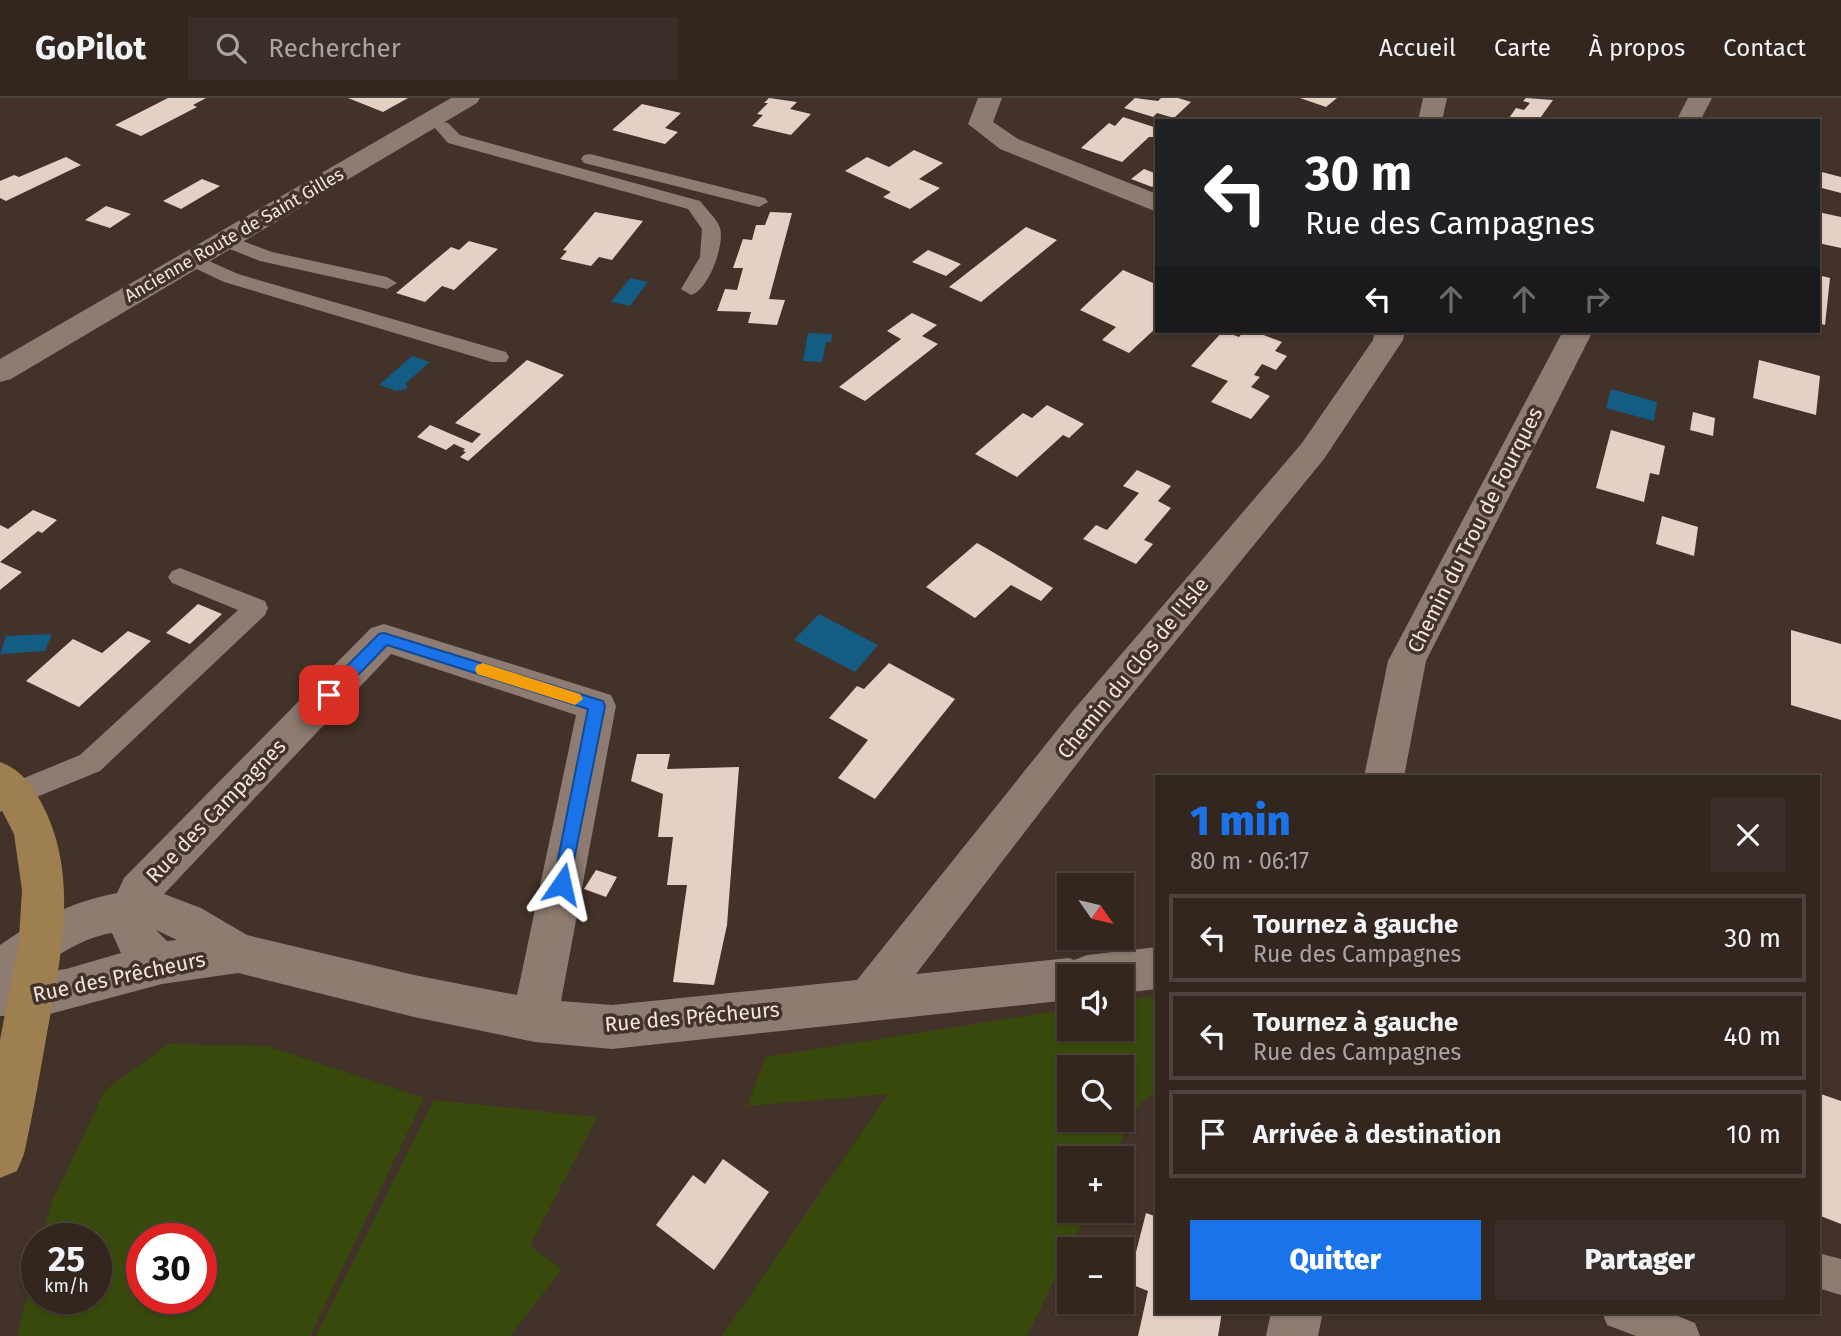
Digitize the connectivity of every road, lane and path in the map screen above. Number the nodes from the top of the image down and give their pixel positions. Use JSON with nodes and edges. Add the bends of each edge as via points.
{"nodes":[{"id":1,"x":468,"y":98,"type":"edge"},
{"id":2,"x":990,"y":98,"type":"edge"},
{"id":3,"x":1434,"y":98,"type":"edge"},
{"id":4,"x":1700,"y":98,"type":"edge"},
{"id":5,"x":1430,"y":119,"type":"edge"},
{"id":6,"x":1689,"y":119,"type":"edge"},
{"id":7,"x":433,"y":125,"type":"junction"},
{"id":8,"x":759,"y":202,"type":"dead end"},
{"id":9,"x":1155,"y":203,"type":"edge"},
{"id":10,"x":224,"y":240,"type":"junction"},
{"id":11,"x":191,"y":259,"type":"junction"},
{"id":12,"x":387,"y":283,"type":"dead end"},
{"id":13,"x":691,"y":289,"type":"dead end"},
{"id":14,"x":1390,"y":333,"type":"edge"},
{"id":15,"x":1577,"y":333,"type":"edge"},
{"id":16,"x":499,"y":357,"type":"dead end"},
{"id":17,"x":0,"y":372,"type":"edge"},
{"id":18,"x":180,"y":577,"type":"dead end"},
{"id":19,"x":1384,"y":775,"type":"edge"},
{"id":20,"x":5,"y":791,"type":"edge"},
{"id":21,"x":131,"y":910,"type":"junction"},
{"id":22,"x":40,"y":943,"type":"junction"},
{"id":23,"x":237,"y":953,"type":"junction"},
{"id":24,"x":161,"y":963,"type":"junction"},
{"id":25,"x":1155,"y":968,"type":"edge"},
{"id":26,"x":1134,"y":971,"type":"edge"},
{"id":27,"x":1057,"y":980,"type":"edge"},
{"id":28,"x":10,"y":988,"type":"edge"},
{"id":29,"x":868,"y":1001,"type":"junction"},
{"id":30,"x":535,"y":1020,"type":"junction"},
{"id":31,"x":0,"y":1154,"type":"edge"},
{"id":32,"x":1820,"y":1271,"type":"edge"},
{"id":33,"x":1841,"y":1277,"type":"edge"},
{"id":34,"x":1297,"y":1314,"type":"edge"},
{"id":35,"x":1625,"y":1314,"type":"edge"},
{"id":36,"x":1292,"y":1336,"type":"edge"},
{"id":37,"x":1682,"y":1336,"type":"edge"}],
"edges":[{"from":1,"to":7,"type":"street","name":"Ancienne Route de Saint Gilles"},
{"from":2,"to":9,"type":"street","via":[[980,124],[1009,144]]},
{"from":3,"to":5,"type":"street"},
{"from":4,"to":6,"type":"street"},
{"from":7,"to":8,"type":"lane"},
{"from":7,"to":10,"type":"street","name":"Ancienne Route de Saint Gilles"},
{"from":7,"to":13,"type":"lane","via":[[454,139],[694,205],[711,229],[709,257]]},
{"from":10,"to":11,"type":"street","name":"Ancienne Route de Saint Gilles"},
{"from":10,"to":12,"type":"lane","via":[[267,257]]},
{"from":11,"to":16,"type":"lane","via":[[231,278]]},
{"from":11,"to":17,"type":"street","name":"Ancienne Route de Saint Gilles"},
{"from":14,"to":29,"type":"street","name":"Chemin du Clos de l'Isle","via":[[1313,450],[1085,724]]},
{"from":15,"to":19,"type":"street","name":"Chemin du Trou de Fourques","via":[[1407,661]]},
{"from":18,"to":20,"type":"lane","via":[[256,608],[90,763]]},
{"from":20,"to":22,"type":"main road","via":[[37,841],[44,889]]},
{"from":21,"to":22,"type":"street","name":"Rue des Prêcheurs","via":[[92,917]]},
{"from":21,"to":23,"type":"street","name":"Rue des Prêcheurs","via":[[156,910],[186,922]]},
{"from":21,"to":24,"type":"street","via":[[133,933],[144,951]]},
{"from":21,"to":30,"type":"street","name":"Rue des Campagnes","via":[[139,891],[164,863],[384,638],[597,706]]},
{"from":22,"to":28,"type":"main road"},
{"from":23,"to":24,"type":"street","name":"Rue des Prêcheurs"},
{"from":23,"to":30,"type":"street","name":"Rue des Prêcheurs"},
{"from":24,"to":28,"type":"street","name":"Rue des Prêcheurs","via":[[88,986]]},
{"from":25,"to":26,"type":"street"},
{"from":27,"to":29,"type":"street","name":"Rue des Prêcheurs"},
{"from":28,"to":31,"type":"main road"},
{"from":29,"to":30,"type":"street","name":"Rue des Prêcheurs","via":[[612,1027]]},
{"from":32,"to":33,"type":"lane"},
{"from":34,"to":36,"type":"street"},
{"from":35,"to":37,"type":"lane"}]}
